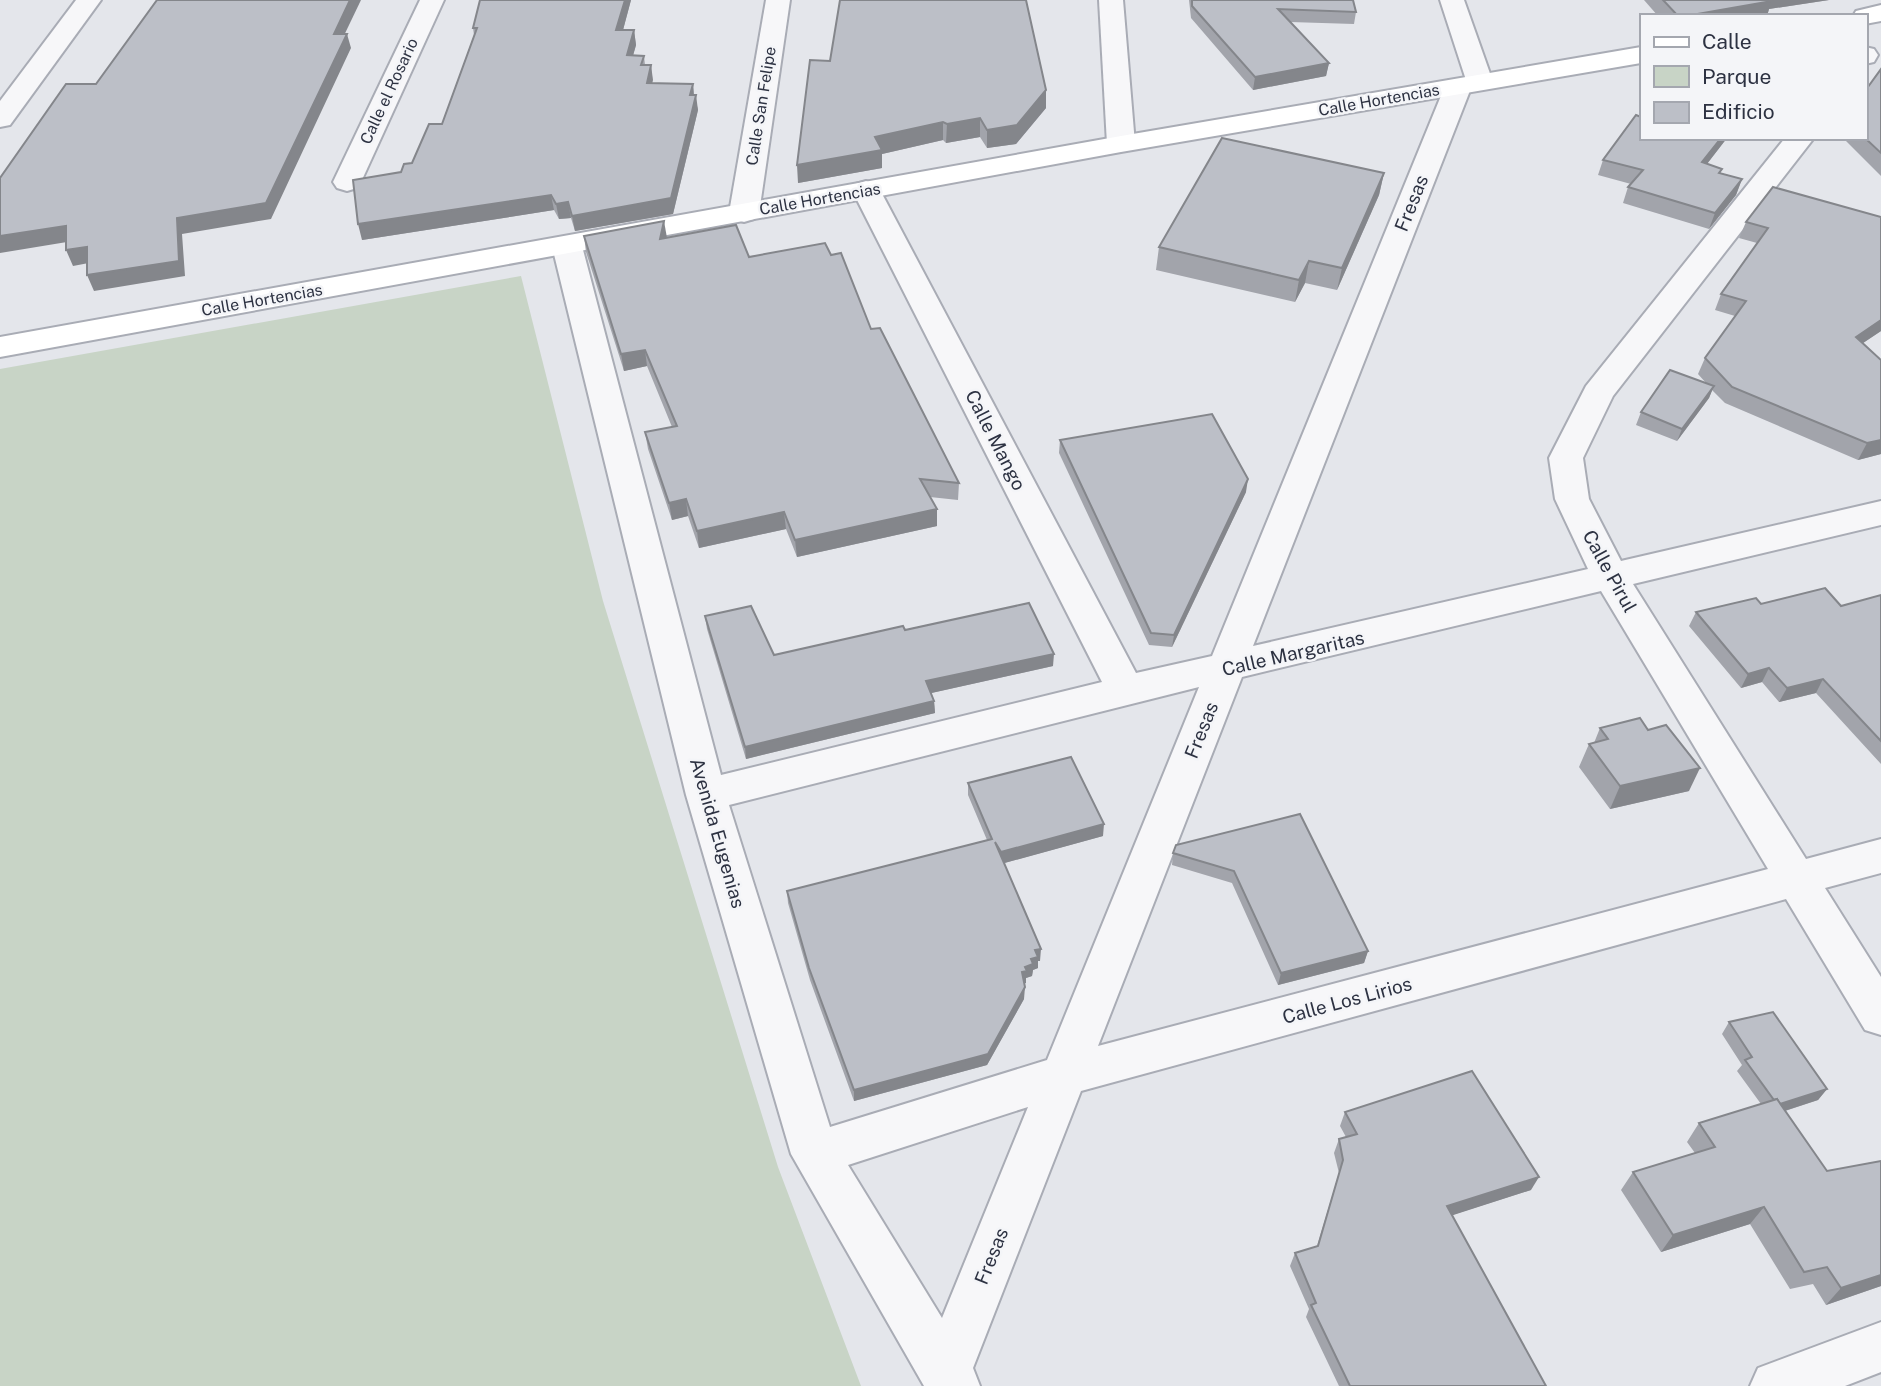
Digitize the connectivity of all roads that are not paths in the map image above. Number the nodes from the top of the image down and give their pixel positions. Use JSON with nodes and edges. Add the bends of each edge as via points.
{"nodes":[{"id":1,"x":89,"y":0,"type":"edge"},
{"id":2,"x":432,"y":0,"type":"edge"},
{"id":3,"x":778,"y":0,"type":"edge"},
{"id":4,"x":1111,"y":0,"type":"edge"},
{"id":5,"x":1452,"y":0,"type":"edge"},
{"id":6,"x":1640,"y":55,"type":"edge"},
{"id":7,"x":1469,"y":84,"type":"junction"},
{"id":8,"x":0,"y":120,"type":"edge"},
{"id":9,"x":1798,"y":140,"type":"edge"},
{"id":10,"x":1121,"y":144,"type":"junction"},
{"id":11,"x":347,"y":182,"type":"dead end"},
{"id":12,"x":866,"y":190,"type":"junction"},
{"id":13,"x":744,"y":213,"type":"junction"},
{"id":14,"x":567,"y":246,"type":"junction"},
{"id":15,"x":0,"y":347,"type":"edge"},
{"id":16,"x":1881,"y":513,"type":"edge"},
{"id":17,"x":1611,"y":578,"type":"junction"},
{"id":18,"x":1225,"y":669,"type":"junction"},
{"id":19,"x":1126,"y":690,"type":"junction"},
{"id":20,"x":706,"y":796,"type":"junction"},
{"id":21,"x":1881,"y":856,"type":"edge"},
{"id":22,"x":1799,"y":880,"type":"junction"},
{"id":23,"x":1881,"y":1016,"type":"edge"},
{"id":24,"x":1064,"y":1075,"type":"junction"},
{"id":25,"x":815,"y":1153,"type":"junction"},
{"id":26,"x":1881,"y":1347,"type":"edge"},
{"id":27,"x":949,"y":1380,"type":"edge"},
{"id":28,"x":1776,"y":1386,"type":"edge"}],
"edges":[{"from":1,"to":8,"type":"street"},
{"from":2,"to":11,"type":"street","name":"Calle el Rosario"},
{"from":3,"to":13,"type":"street","name":"Calle San Felipe"},
{"from":4,"to":10,"type":"street"},
{"from":5,"to":7,"type":"street"},
{"from":6,"to":7,"type":"street","name":"Calle Hortencias"},
{"from":7,"to":10,"type":"street","name":"Calle Hortencias"},
{"from":7,"to":18,"type":"street","name":"Fresas"},
{"from":9,"to":17,"type":"street","name":"Calle Pirul","via":[[1598,393],[1566,458],[1572,499]]},
{"from":10,"to":12,"type":"street","name":"Calle Hortencias"},
{"from":12,"to":13,"type":"street","name":"Calle Hortencias"},
{"from":12,"to":19,"type":"street","name":"Calle Mango"},
{"from":13,"to":14,"type":"street","name":"Calle Hortencias"},
{"from":14,"to":15,"type":"street","name":"Calle Hortencias"},
{"from":14,"to":20,"type":"street","name":"Avenida Eugenias"},
{"from":16,"to":17,"type":"street","name":"Calle Margaritas"},
{"from":17,"to":18,"type":"street","name":"Calle Margaritas"},
{"from":17,"to":22,"type":"street","name":"Calle Pirul"},
{"from":18,"to":19,"type":"street","name":"Calle Margaritas"},
{"from":18,"to":24,"type":"street","name":"Fresas"},
{"from":19,"to":20,"type":"street","name":"Calle Margaritas"},
{"from":20,"to":25,"type":"street","name":"Avenida Eugenias"},
{"from":21,"to":22,"type":"street","name":"Calle Los Lirios"},
{"from":22,"to":23,"type":"street","name":"Calle Pirul"},
{"from":22,"to":24,"type":"street","name":"Calle Los Lirios"},
{"from":24,"to":25,"type":"street","name":"Calle Los Lirios"},
{"from":24,"to":27,"type":"street","name":"Fresas"},
{"from":25,"to":27,"type":"street","name":"Avenida Eugenias"},
{"from":26,"to":28,"type":"street"}]}
